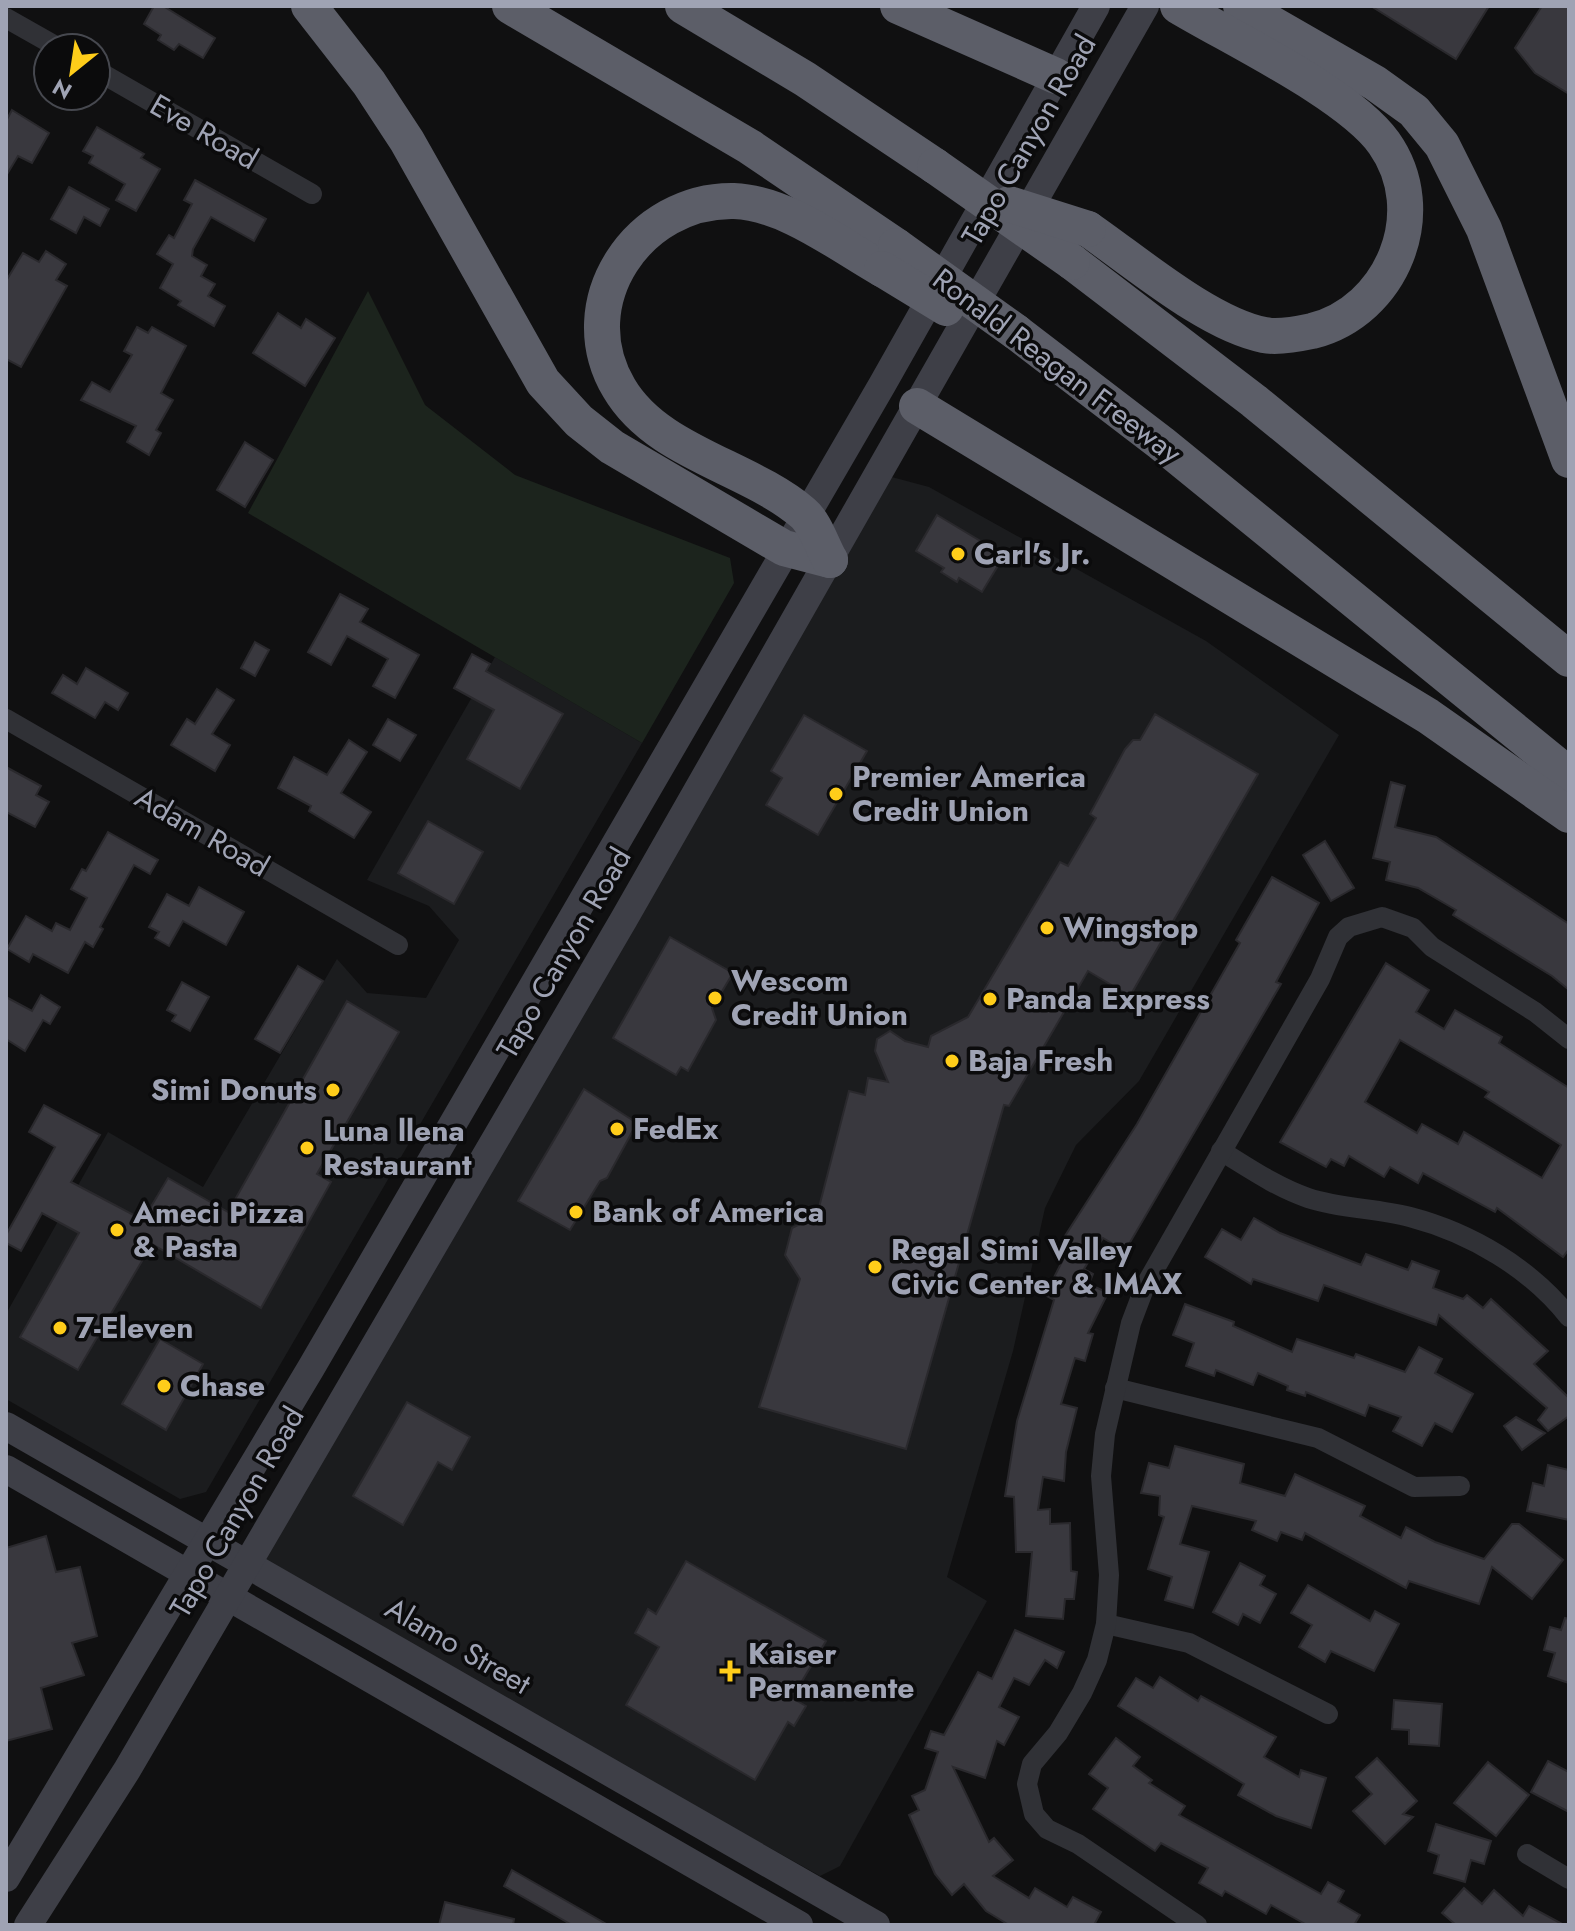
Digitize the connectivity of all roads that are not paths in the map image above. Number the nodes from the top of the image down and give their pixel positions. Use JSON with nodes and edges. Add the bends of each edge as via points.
{"nodes":[{"id":1,"x":309,"y":6,"type":"edge"},
{"id":2,"x":510,"y":6,"type":"edge"},
{"id":3,"x":683,"y":6,"type":"edge"},
{"id":4,"x":898,"y":6,"type":"edge"},
{"id":5,"x":1096,"y":6,"type":"edge"},
{"id":6,"x":1145,"y":6,"type":"edge"},
{"id":7,"x":1178,"y":6,"type":"edge"},
{"id":8,"x":1241,"y":6,"type":"edge"},
{"id":9,"x":6,"y":18,"type":"edge"},
{"id":10,"x":32,"y":33,"type":"edge"},
{"id":11,"x":1056,"y":76,"type":"junction"},
{"id":12,"x":112,"y":79,"type":"edge"},
{"id":13,"x":312,"y":194,"type":"dead end"},
{"id":14,"x":976,"y":194,"type":"junction"},
{"id":15,"x":889,"y":257,"type":"junction"},
{"id":16,"x":917,"y":406,"type":"junction"},
{"id":17,"x":1569,"y":460,"type":"edge"},
{"id":18,"x":805,"y":514,"type":"junction"},
{"id":19,"x":784,"y":548,"type":"junction"},
{"id":20,"x":830,"y":560,"type":"junction"},
{"id":21,"x":1569,"y":659,"type":"edge"},
{"id":22,"x":6,"y":719,"type":"edge"},
{"id":23,"x":1569,"y":775,"type":"edge"},
{"id":24,"x":1569,"y":815,"type":"edge"},
{"id":25,"x":398,"y":945,"type":"dead end"},
{"id":26,"x":1569,"y":1039,"type":"edge"},
{"id":27,"x":1221,"y":1151,"type":"junction"},
{"id":28,"x":1566,"y":1305,"type":"edge"},
{"id":29,"x":1115,"y":1388,"type":"junction"},
{"id":30,"x":6,"y":1426,"type":"edge"},
{"id":31,"x":6,"y":1469,"type":"edge"},
{"id":32,"x":1460,"y":1486,"type":"dead end"},
{"id":33,"x":209,"y":1542,"type":"junction"},
{"id":34,"x":246,"y":1564,"type":"junction"},
{"id":35,"x":189,"y":1576,"type":"junction"},
{"id":36,"x":227,"y":1596,"type":"junction"},
{"id":37,"x":1106,"y":1624,"type":"junction"},
{"id":38,"x":1328,"y":1714,"type":"dead end"},
{"id":39,"x":1527,"y":1854,"type":"dead end"},
{"id":40,"x":6,"y":1878,"type":"edge"},
{"id":41,"x":1569,"y":1879,"type":"edge"},
{"id":42,"x":28,"y":1925,"type":"edge"},
{"id":43,"x":799,"y":1925,"type":"edge"},
{"id":44,"x":876,"y":1925,"type":"edge"},
{"id":45,"x":1197,"y":1925,"type":"edge"}],
"edges":[{"from":1,"to":19,"type":"highway","via":[[407,141],[543,382],[612,447]]},
{"from":2,"to":15,"type":"highway","via":[[750,147]]},
{"from":3,"to":14,"type":"highway","bridge":true,"via":[[805,79]]},
{"from":4,"to":11,"type":"highway"},
{"from":5,"to":11,"type":"main road","name":"Tapo Canyon Road"},
{"from":6,"to":16,"type":"main road","name":"Tapo Canyon Road"},
{"from":7,"to":14,"type":"highway","bridge":true,"via":[[1364,120],[1397,163],[1404,187],[1402,243],[1372,296],[1327,327],[1267,336],[1209,312],[1088,229]]},
{"from":8,"to":17,"type":"highway","via":[[1375,83],[1414,111],[1442,145],[1484,229]]},
{"from":9,"to":10,"type":"street"},
{"from":11,"to":18,"type":"main road","name":"Tapo Canyon Road"},
{"from":12,"to":13,"type":"street","name":"Eve Road"},
{"from":14,"to":21,"type":"highway","bridge":true,"via":[[1254,401]]},
{"from":15,"to":18,"type":"highway","via":[[763,207],[736,201],[697,204],[667,215],[644,233],[626,255],[603,305],[601,330],[608,361],[618,387],[638,413]]},
{"from":15,"to":23,"type":"highway","name":"Ronald Reagan Freeway","bridge":true,"via":[[1161,443]]},
{"from":16,"to":20,"type":"main road","name":"Tapo Canyon Road"},
{"from":16,"to":24,"type":"highway","via":[[1428,716]]},
{"from":18,"to":19,"type":"main road","name":"Tapo Canyon Road"},
{"from":18,"to":20,"type":"highway"},
{"from":19,"to":20,"type":"highway"},
{"from":19,"to":33,"type":"main road","name":"Tapo Canyon Road"},
{"from":20,"to":34,"type":"main road","name":"Tapo Canyon Road"},
{"from":22,"to":25,"type":"street","name":"Adam Road"},
{"from":26,"to":27,"type":"street","via":[[1432,947],[1413,928],[1382,917],[1349,927],[1338,937],[1312,994]]},
{"from":27,"to":28,"type":"street","via":[[1307,1198],[1409,1217],[1461,1234],[1514,1265]]},
{"from":27,"to":29,"type":"street","via":[[1145,1286]]},
{"from":29,"to":32,"type":"street","via":[[1318,1438],[1414,1487]]},
{"from":29,"to":37,"type":"street","via":[[1101,1476],[1109,1575]]},
{"from":30,"to":33,"type":"main road","name":"Alamo Street"},
{"from":31,"to":35,"type":"main road"},
{"from":33,"to":34,"type":"main road","name":"Alamo Street"},
{"from":33,"to":35,"type":"main road","name":"Tapo Canyon Road"},
{"from":34,"to":36,"type":"main road","name":"Tapo Canyon Road"},
{"from":34,"to":44,"type":"main road","name":"Alamo Street"},
{"from":35,"to":36,"type":"main road"},
{"from":35,"to":40,"type":"main road","name":"Tapo Canyon Road"},
{"from":36,"to":42,"type":"main road","name":"Tapo Canyon Road","via":[[127,1770]]},
{"from":36,"to":43,"type":"main road"},
{"from":37,"to":38,"type":"street","via":[[1189,1643]]},
{"from":37,"to":45,"type":"street","via":[[1082,1693],[1032,1764],[1027,1784],[1030,1806],[1047,1829],[1078,1844]]},
{"from":39,"to":41,"type":"street"}]}
